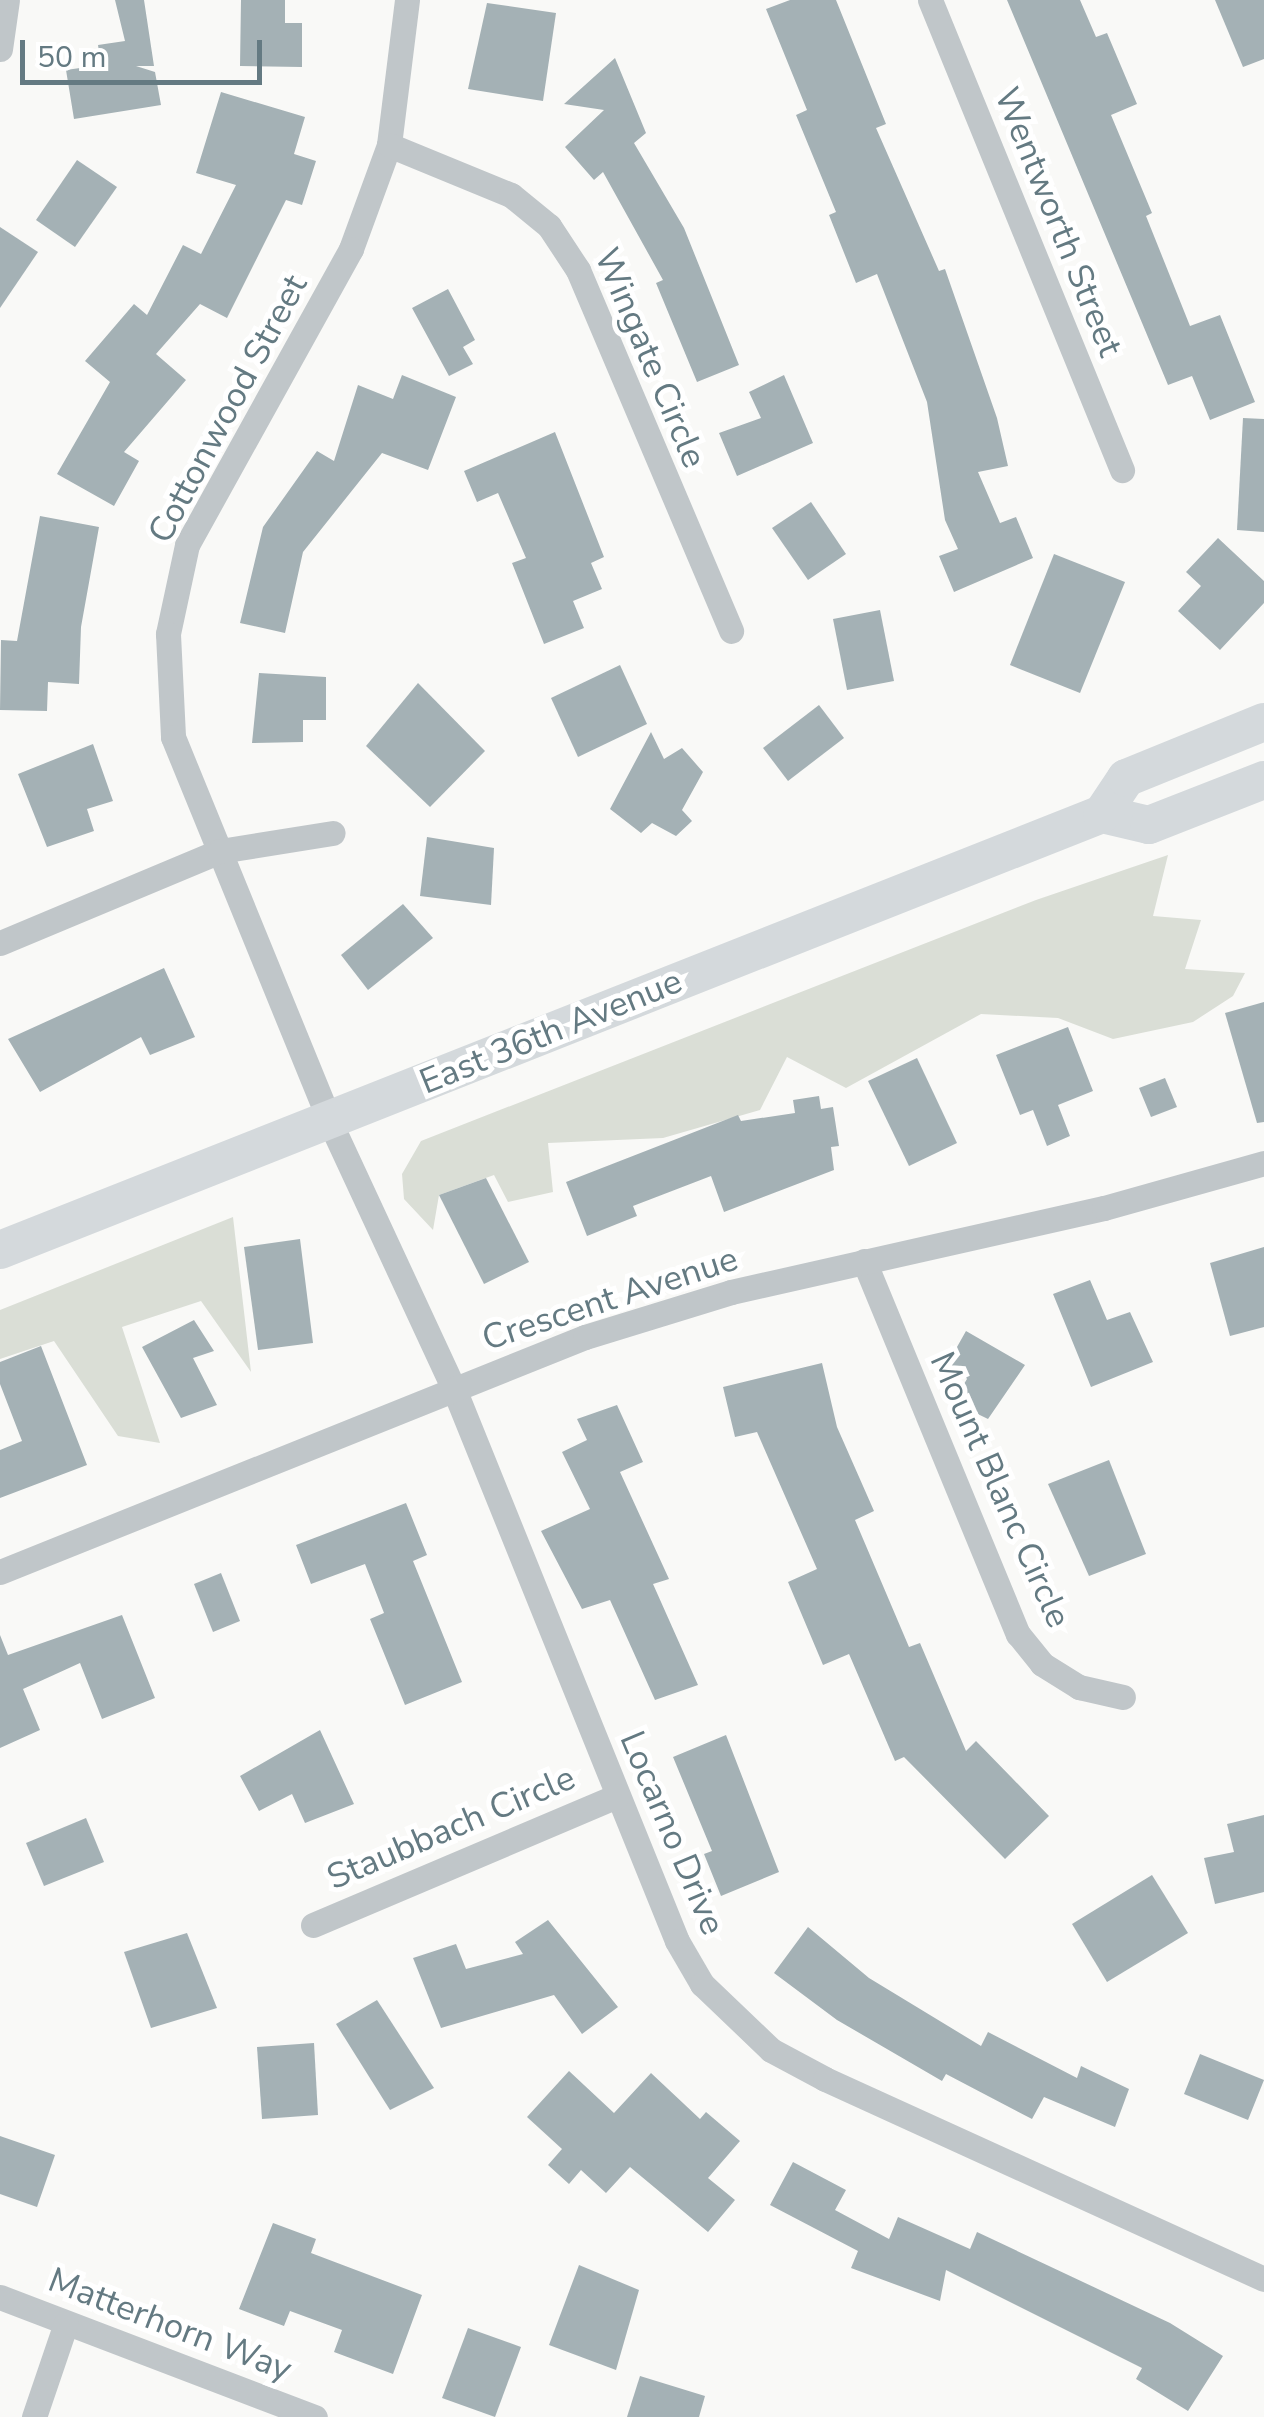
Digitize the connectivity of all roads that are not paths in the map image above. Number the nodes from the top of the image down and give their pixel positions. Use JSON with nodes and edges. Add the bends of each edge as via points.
{"nodes":[{"id":1,"x":7,"y":0,"type":"edge"},
{"id":2,"x":407,"y":0,"type":"edge"},
{"id":3,"x":930,"y":0,"type":"edge"},
{"id":4,"x":0,"y":48,"type":"edge"},
{"id":5,"x":389,"y":145,"type":"junction"},
{"id":6,"x":1122,"y":470,"type":"dead end"},
{"id":7,"x":732,"y":632,"type":"dead end"},
{"id":8,"x":1264,"y":722,"type":"edge"},
{"id":9,"x":1264,"y":780,"type":"edge"},
{"id":10,"x":1102,"y":814,"type":"junction"},
{"id":11,"x":333,"y":832,"type":"dead end"},
{"id":12,"x":220,"y":851,"type":"junction"},
{"id":13,"x":0,"y":942,"type":"edge"},
{"id":14,"x":329,"y":1120,"type":"junction"},
{"id":15,"x":1264,"y":1162,"type":"edge"},
{"id":16,"x":0,"y":1250,"type":"edge"},
{"id":17,"x":864,"y":1261,"type":"junction"},
{"id":18,"x":454,"y":1389,"type":"junction"},
{"id":19,"x":0,"y":1572,"type":"edge"},
{"id":20,"x":1123,"y":1697,"type":"dead end"},
{"id":21,"x":617,"y":1796,"type":"junction"},
{"id":22,"x":313,"y":1925,"type":"dead end"},
{"id":23,"x":1264,"y":2279,"type":"edge"},
{"id":24,"x":0,"y":2298,"type":"edge"},
{"id":25,"x":66,"y":2323,"type":"junction"},
{"id":26,"x":34,"y":2417,"type":"edge"},
{"id":27,"x":315,"y":2417,"type":"edge"}],
"edges":[{"from":1,"to":4,"type":"street"},
{"from":2,"to":5,"type":"street","name":"Cottonwood Street"},
{"from":3,"to":6,"type":"street","name":"Wentworth Street"},
{"from":5,"to":7,"type":"street","name":"Wingate Circle","via":[[512,195],[550,226],[578,270]]},
{"from":5,"to":12,"type":"street","name":"Cottonwood Street","via":[[352,249],[187,545],[168,634],[173,737]]},
{"from":8,"to":10,"type":"main road","via":[[1126,778]]},
{"from":9,"to":10,"type":"main road","via":[[1149,825]]},
{"from":10,"to":14,"type":"main road","name":"East 36th Avenue"},
{"from":11,"to":12,"type":"street"},
{"from":12,"to":13,"type":"street"},
{"from":12,"to":14,"type":"street","name":"Cottonwood Street"},
{"from":14,"to":16,"type":"main road","name":"East 36th Avenue"},
{"from":14,"to":18,"type":"street","name":"Locarno Drive"},
{"from":15,"to":17,"type":"street","name":"Crescent Avenue","via":[[1104,1208]]},
{"from":17,"to":18,"type":"street","name":"Crescent Avenue","via":[[712,1298]]},
{"from":17,"to":20,"type":"street","name":"Mount Blanc Circle","via":[[1018,1634],[1042,1664],[1078,1687]]},
{"from":18,"to":19,"type":"street","name":"Crescent Avenue"},
{"from":18,"to":21,"type":"street","name":"Locarno Drive"},
{"from":21,"to":22,"type":"street","name":"Staubbach Circle"},
{"from":21,"to":23,"type":"street","name":"Locarno Drive","via":[[702,1984],[771,2050]]},
{"from":24,"to":25,"type":"street","name":"Matterhorn Way"},
{"from":25,"to":26,"type":"street"},
{"from":25,"to":27,"type":"street","name":"Matterhorn Way"}]}
